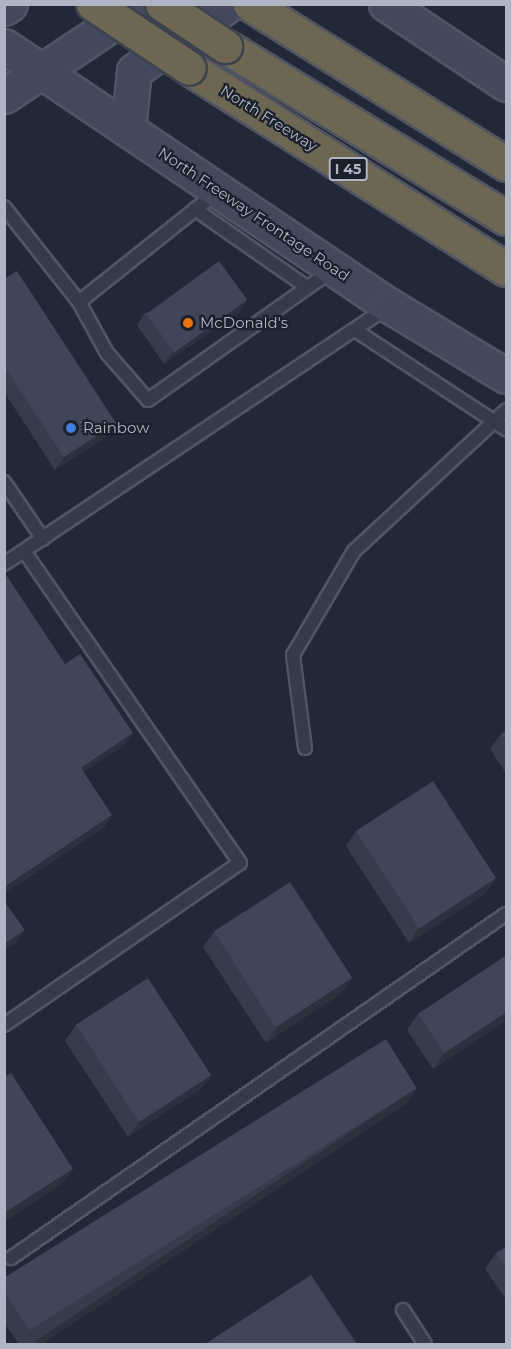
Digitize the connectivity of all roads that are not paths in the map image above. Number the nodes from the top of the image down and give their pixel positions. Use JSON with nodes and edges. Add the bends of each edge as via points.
{"nodes":[{"id":1,"x":10,"y":4,"type":"edge"},
{"id":2,"x":93,"y":4,"type":"edge"},
{"id":3,"x":142,"y":4,"type":"edge"},
{"id":4,"x":162,"y":4,"type":"edge"},
{"id":5,"x":229,"y":4,"type":"edge"},
{"id":6,"x":386,"y":4,"type":"edge"},
{"id":7,"x":4,"y":9,"type":"edge"},
{"id":8,"x":260,"y":11,"type":"edge"},
{"id":9,"x":4,"y":46,"type":"edge"},
{"id":10,"x":44,"y":71,"type":"junction"},
{"id":11,"x":507,"y":84,"type":"edge"},
{"id":12,"x":4,"y":96,"type":"edge"},
{"id":13,"x":128,"y":129,"type":"junction"},
{"id":14,"x":507,"y":164,"type":"edge"},
{"id":15,"x":207,"y":200,"type":"junction"},
{"id":16,"x":4,"y":207,"type":"edge"},
{"id":17,"x":507,"y":218,"type":"edge"},
{"id":18,"x":334,"y":268,"type":"junction"},
{"id":19,"x":507,"y":269,"type":"edge"},
{"id":20,"x":307,"y":287,"type":"junction"},
{"id":21,"x":79,"y":302,"type":"junction"},
{"id":22,"x":390,"y":306,"type":"junction"},
{"id":23,"x":355,"y":330,"type":"junction"},
{"id":24,"x":507,"y":376,"type":"edge"},
{"id":25,"x":507,"y":410,"type":"edge"},
{"id":26,"x":502,"y":426,"type":"edge"},
{"id":27,"x":4,"y":482,"type":"edge"},
{"id":28,"x":43,"y":538,"type":"junction"},
{"id":29,"x":24,"y":551,"type":"junction"},
{"id":30,"x":4,"y":564,"type":"edge"},
{"id":31,"x":305,"y":748,"type":"dead end"},
{"id":32,"x":507,"y":914,"type":"edge"},
{"id":33,"x":4,"y":1025,"type":"edge"},
{"id":34,"x":11,"y":1258,"type":"dead end"},
{"id":35,"x":403,"y":1310,"type":"dead end"},
{"id":36,"x":425,"y":1344,"type":"edge"}],
"edges":[{"from":1,"to":7,"type":"main road"},
{"from":2,"to":19,"type":"highway","name":"North Freeway","number":"I 45","bridge":true},
{"from":3,"to":10,"type":"main road"},
{"from":4,"to":17,"type":"highway","number":"I 45","bridge":true},
{"from":5,"to":13,"type":"main road","via":[[134,71]]},
{"from":6,"to":11,"type":"main road"},
{"from":8,"to":14,"type":"highway"},
{"from":9,"to":10,"type":"main road","name":"North Freeway Frontage Road"},
{"from":10,"to":12,"type":"main road"},
{"from":10,"to":13,"type":"main road","name":"North Freeway Frontage Road"},
{"from":13,"to":15,"type":"main road","name":"North Freeway Frontage Road"},
{"from":15,"to":18,"type":"main road","name":"North Freeway Frontage Road"},
{"from":15,"to":20,"type":"lane"},
{"from":15,"to":21,"type":"lane"},
{"from":16,"to":21,"type":"lane"},
{"from":18,"to":20,"type":"lane"},
{"from":18,"to":22,"type":"main road","name":"North Freeway Frontage Road"},
{"from":20,"to":21,"type":"lane","via":[[148,400],[107,352]]},
{"from":22,"to":23,"type":"lane"},
{"from":22,"to":24,"type":"main road","name":"North Freeway Frontage Road"},
{"from":23,"to":26,"type":"lane"},
{"from":23,"to":28,"type":"lane"},
{"from":25,"to":26,"type":"lane"},
{"from":26,"to":31,"type":"lane","via":[[354,551],[293,655]]},
{"from":27,"to":28,"type":"lane"},
{"from":28,"to":29,"type":"lane"},
{"from":29,"to":30,"type":"lane"},
{"from":29,"to":33,"type":"lane","via":[[240,863]]},
{"from":32,"to":34,"type":"lane"},
{"from":35,"to":36,"type":"lane"}]}
